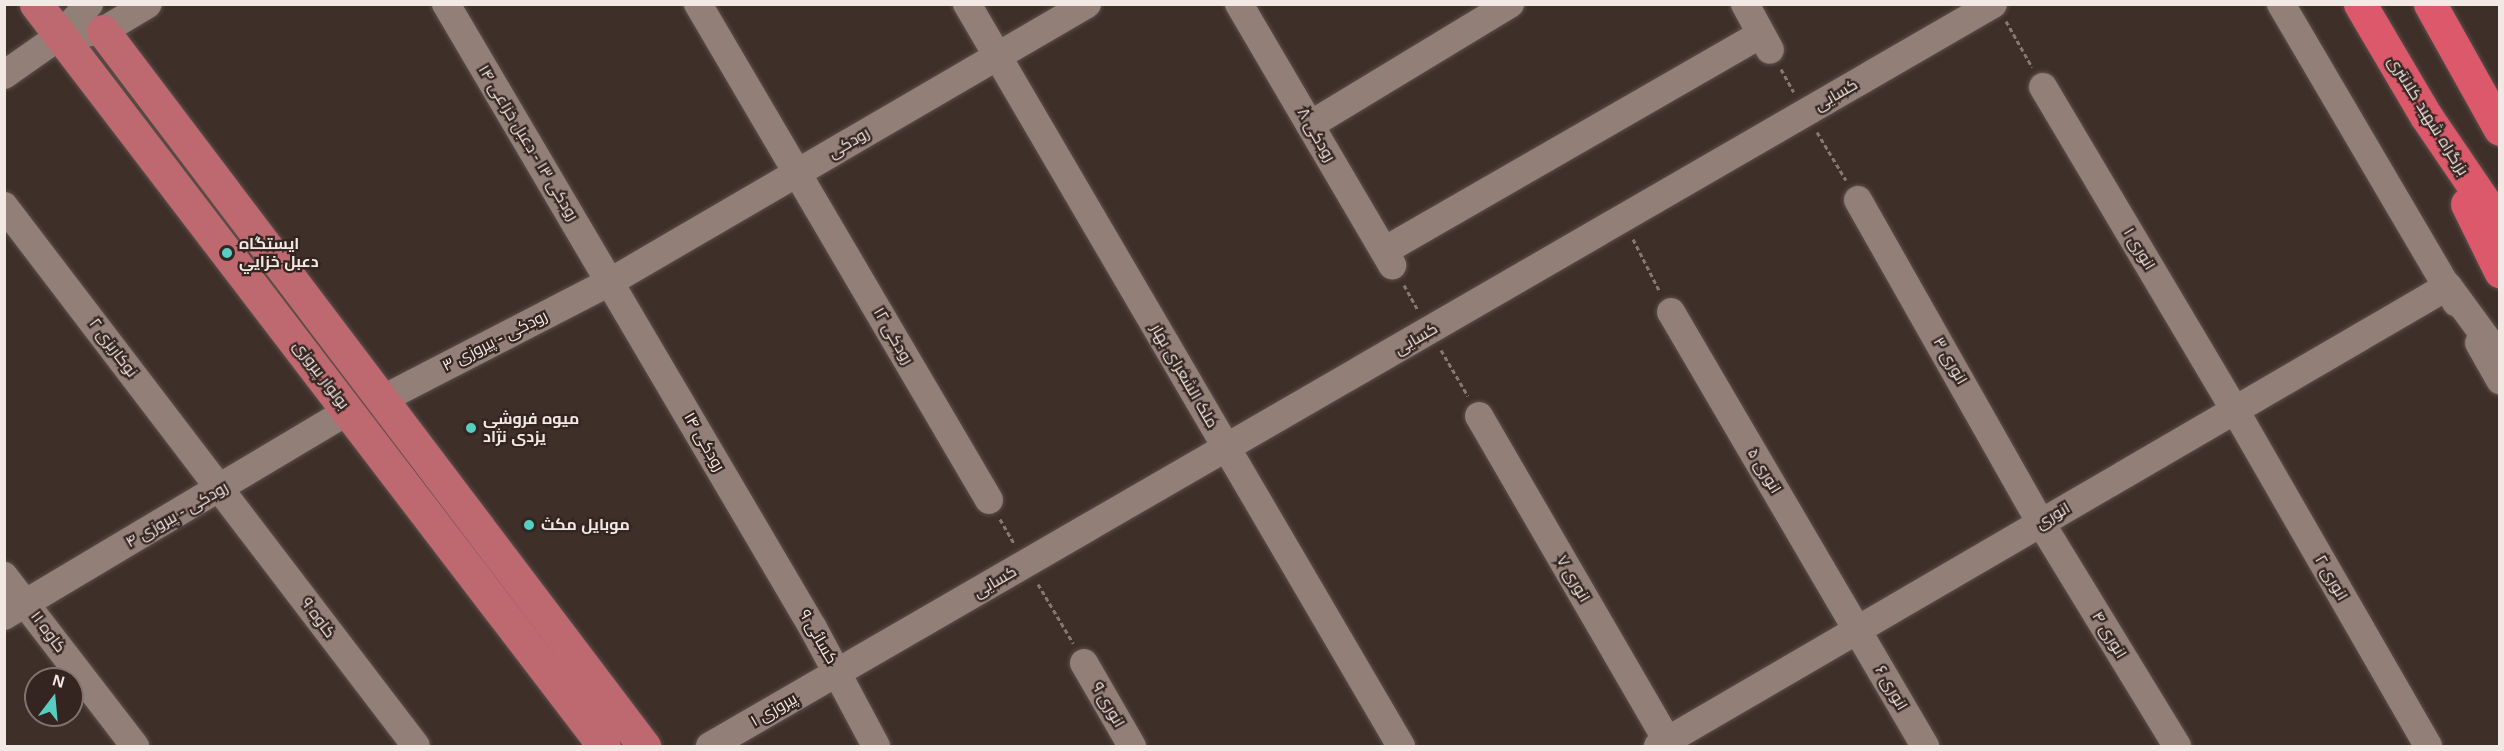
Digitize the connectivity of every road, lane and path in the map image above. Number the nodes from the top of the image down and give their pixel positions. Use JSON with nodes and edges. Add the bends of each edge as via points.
{"nodes":[{"id":1,"x":36,"y":4,"type":"edge"},
{"id":2,"x":148,"y":4,"type":"edge"},
{"id":3,"x":446,"y":4,"type":"edge"},
{"id":4,"x":698,"y":4,"type":"edge"},
{"id":5,"x":967,"y":4,"type":"edge"},
{"id":6,"x":1087,"y":4,"type":"edge"},
{"id":7,"x":1239,"y":4,"type":"edge"},
{"id":8,"x":1509,"y":4,"type":"edge"},
{"id":9,"x":1745,"y":4,"type":"edge"},
{"id":10,"x":2281,"y":4,"type":"edge"},
{"id":11,"x":2360,"y":4,"type":"edge"},
{"id":12,"x":2430,"y":4,"type":"edge"},
{"id":13,"x":1998,"y":10,"type":"edge"},
{"id":14,"x":90,"y":12,"type":"edge"},
{"id":15,"x":61,"y":35,"type":"junction"},
{"id":16,"x":997,"y":57,"type":"junction"},
{"id":17,"x":4,"y":75,"type":"edge"},
{"id":18,"x":2474,"y":83,"type":"junction"},
{"id":19,"x":2043,"y":87,"type":"joint"},
{"id":20,"x":2499,"y":114,"type":"edge"},
{"id":21,"x":2426,"y":116,"type":"junction"},
{"id":22,"x":1310,"y":125,"type":"junction"},
{"id":23,"x":2499,"y":129,"type":"edge"},
{"id":24,"x":797,"y":173,"type":"junction"},
{"id":25,"x":1858,"y":200,"type":"dead end"},
{"id":26,"x":4,"y":206,"type":"edge"},
{"id":27,"x":1622,"y":219,"type":"junction"},
{"id":28,"x":2499,"y":225,"type":"edge"},
{"id":29,"x":2499,"y":271,"type":"edge"},
{"id":30,"x":610,"y":282,"type":"junction"},
{"id":31,"x":2448,"y":286,"type":"junction"},
{"id":32,"x":1671,"y":312,"type":"joint"},
{"id":33,"x":2499,"y":357,"type":"edge"},
{"id":34,"x":2499,"y":380,"type":"edge"},
{"id":35,"x":381,"y":400,"type":"junction"},
{"id":36,"x":2235,"y":410,"type":"junction"},
{"id":37,"x":348,"y":411,"type":"junction"},
{"id":38,"x":1479,"y":416,"type":"dead end"},
{"id":39,"x":1226,"y":448,"type":"junction"},
{"id":40,"x":221,"y":490,"type":"junction"},
{"id":41,"x":989,"y":500,"type":"dead end"},
{"id":42,"x":2041,"y":523,"type":"junction"},
{"id":43,"x":4,"y":576,"type":"edge"},
{"id":44,"x":797,"y":602,"type":"joint"},
{"id":45,"x":15,"y":610,"type":"edge"},
{"id":46,"x":1858,"y":630,"type":"junction"},
{"id":47,"x":1084,"y":663,"type":"dead end"},
{"id":48,"x":839,"y":673,"type":"junction"},
{"id":49,"x":1665,"y":745,"type":"edge"},
{"id":50,"x":135,"y":747,"type":"edge"},
{"id":51,"x":416,"y":747,"type":"edge"},
{"id":52,"x":604,"y":747,"type":"edge"},
{"id":53,"x":644,"y":747,"type":"edge"},
{"id":54,"x":710,"y":747,"type":"edge"},
{"id":55,"x":876,"y":747,"type":"edge"},
{"id":56,"x":1132,"y":747,"type":"edge"},
{"id":57,"x":1401,"y":747,"type":"edge"},
{"id":58,"x":1925,"y":747,"type":"edge"},
{"id":59,"x":2177,"y":747,"type":"edge"},
{"id":60,"x":2428,"y":747,"type":"edge"}],
"edges":[{"from":1,"to":15,"type":"main road","name":"بولوار پیروزی"},
{"from":2,"to":14,"type":"street"},
{"from":3,"to":30,"type":"street","name":"رودکی ۱۳ - دعبل خزاعی ۱۴"},
{"from":4,"to":24,"type":"street","name":"رودکی ۱۲"},
{"from":5,"to":16,"type":"street","name":"ملک الشعرای بهار"},
{"from":6,"to":16,"type":"street","name":"رودکی"},
{"from":7,"to":22,"type":"street","name":"رودکی ۸"},
{"from":8,"to":22,"type":"street"},
{"from":9,"to":22,"type":"street","name":"رودکی ۸","via":[[1766,43],[1388,258]]},
{"from":10,"to":31,"type":"street"},
{"from":11,"to":21,"type":"highway","name":"بزرگراه شهید کلانتری"},
{"from":12,"to":18,"type":"highway"},
{"from":13,"to":19,"type":"path"},
{"from":13,"to":27,"type":"street","name":"کسایی"},
{"from":14,"to":15,"type":"street"},
{"from":14,"to":35,"type":"main road","name":"بولوار پیروزی"},
{"from":15,"to":17,"type":"street"},
{"from":15,"to":37,"type":"main road","name":"بولوار پیروزی"},
{"from":16,"to":24,"type":"street","name":"رودکی"},
{"from":16,"to":39,"type":"street","name":"ملک الشعرای بهار"},
{"from":18,"to":20,"type":"highway"},
{"from":18,"to":23,"type":"highway"},
{"from":19,"to":36,"type":"street","name":"انوری ۱"},
{"from":21,"to":28,"type":"highway","name":"بزرگراه شهید کلانتری"},
{"from":21,"to":29,"type":"highway"},
{"from":24,"to":30,"type":"street","name":"رودکی"},
{"from":24,"to":41,"type":"street","name":"رودکی ۱۲"},
{"from":25,"to":42,"type":"street","name":"انوری ۳"},
{"from":26,"to":40,"type":"street","name":"نوکاریزی ۲"},
{"from":27,"to":32,"type":"path"},
{"from":27,"to":39,"type":"street","name":"کسایی"},
{"from":30,"to":35,"type":"street","name":"رودکی - پیروزی ۳"},
{"from":30,"to":44,"type":"street","name":"رودکی ۱۴"},
{"from":31,"to":33,"type":"street"},
{"from":31,"to":34,"type":"street"},
{"from":31,"to":36,"type":"street","name":"انوری"},
{"from":32,"to":46,"type":"street","name":"انوری ۵"},
{"from":35,"to":53,"type":"main road","name":"بولوار پیروزی"},
{"from":36,"to":42,"type":"street","name":"انوری"},
{"from":36,"to":60,"type":"street","name":"انوری ۲"},
{"from":37,"to":40,"type":"street","name":"رودکی - پیروزی ۴"},
{"from":37,"to":52,"type":"main road","name":"بولوار پیروزی"},
{"from":38,"to":49,"type":"street","name":"انوری ۷"},
{"from":39,"to":48,"type":"street","name":"کسایی"},
{"from":39,"to":57,"type":"street","name":"ملک الشعرای بهار"},
{"from":40,"to":45,"type":"street","name":"رودکی - پیروزی ۴"},
{"from":40,"to":51,"type":"street","name":"کاوه ۹"},
{"from":42,"to":46,"type":"street","name":"انوری"},
{"from":42,"to":59,"type":"street","name":"انوری ۴"},
{"from":43,"to":45,"type":"street","name":"کاوه ۱۱"},
{"from":44,"to":48,"type":"street","name":"کسائی ۹"},
{"from":45,"to":50,"type":"street","name":"کاوه ۱۱"},
{"from":46,"to":49,"type":"street","name":"انوری"},
{"from":46,"to":58,"type":"street","name":"انوری ۶"},
{"from":47,"to":56,"type":"street","name":"انوری ۹"},
{"from":48,"to":54,"type":"street","name":"پیروزی ۱"},
{"from":48,"to":55,"type":"street","name":"کسائی ۹"}]}
